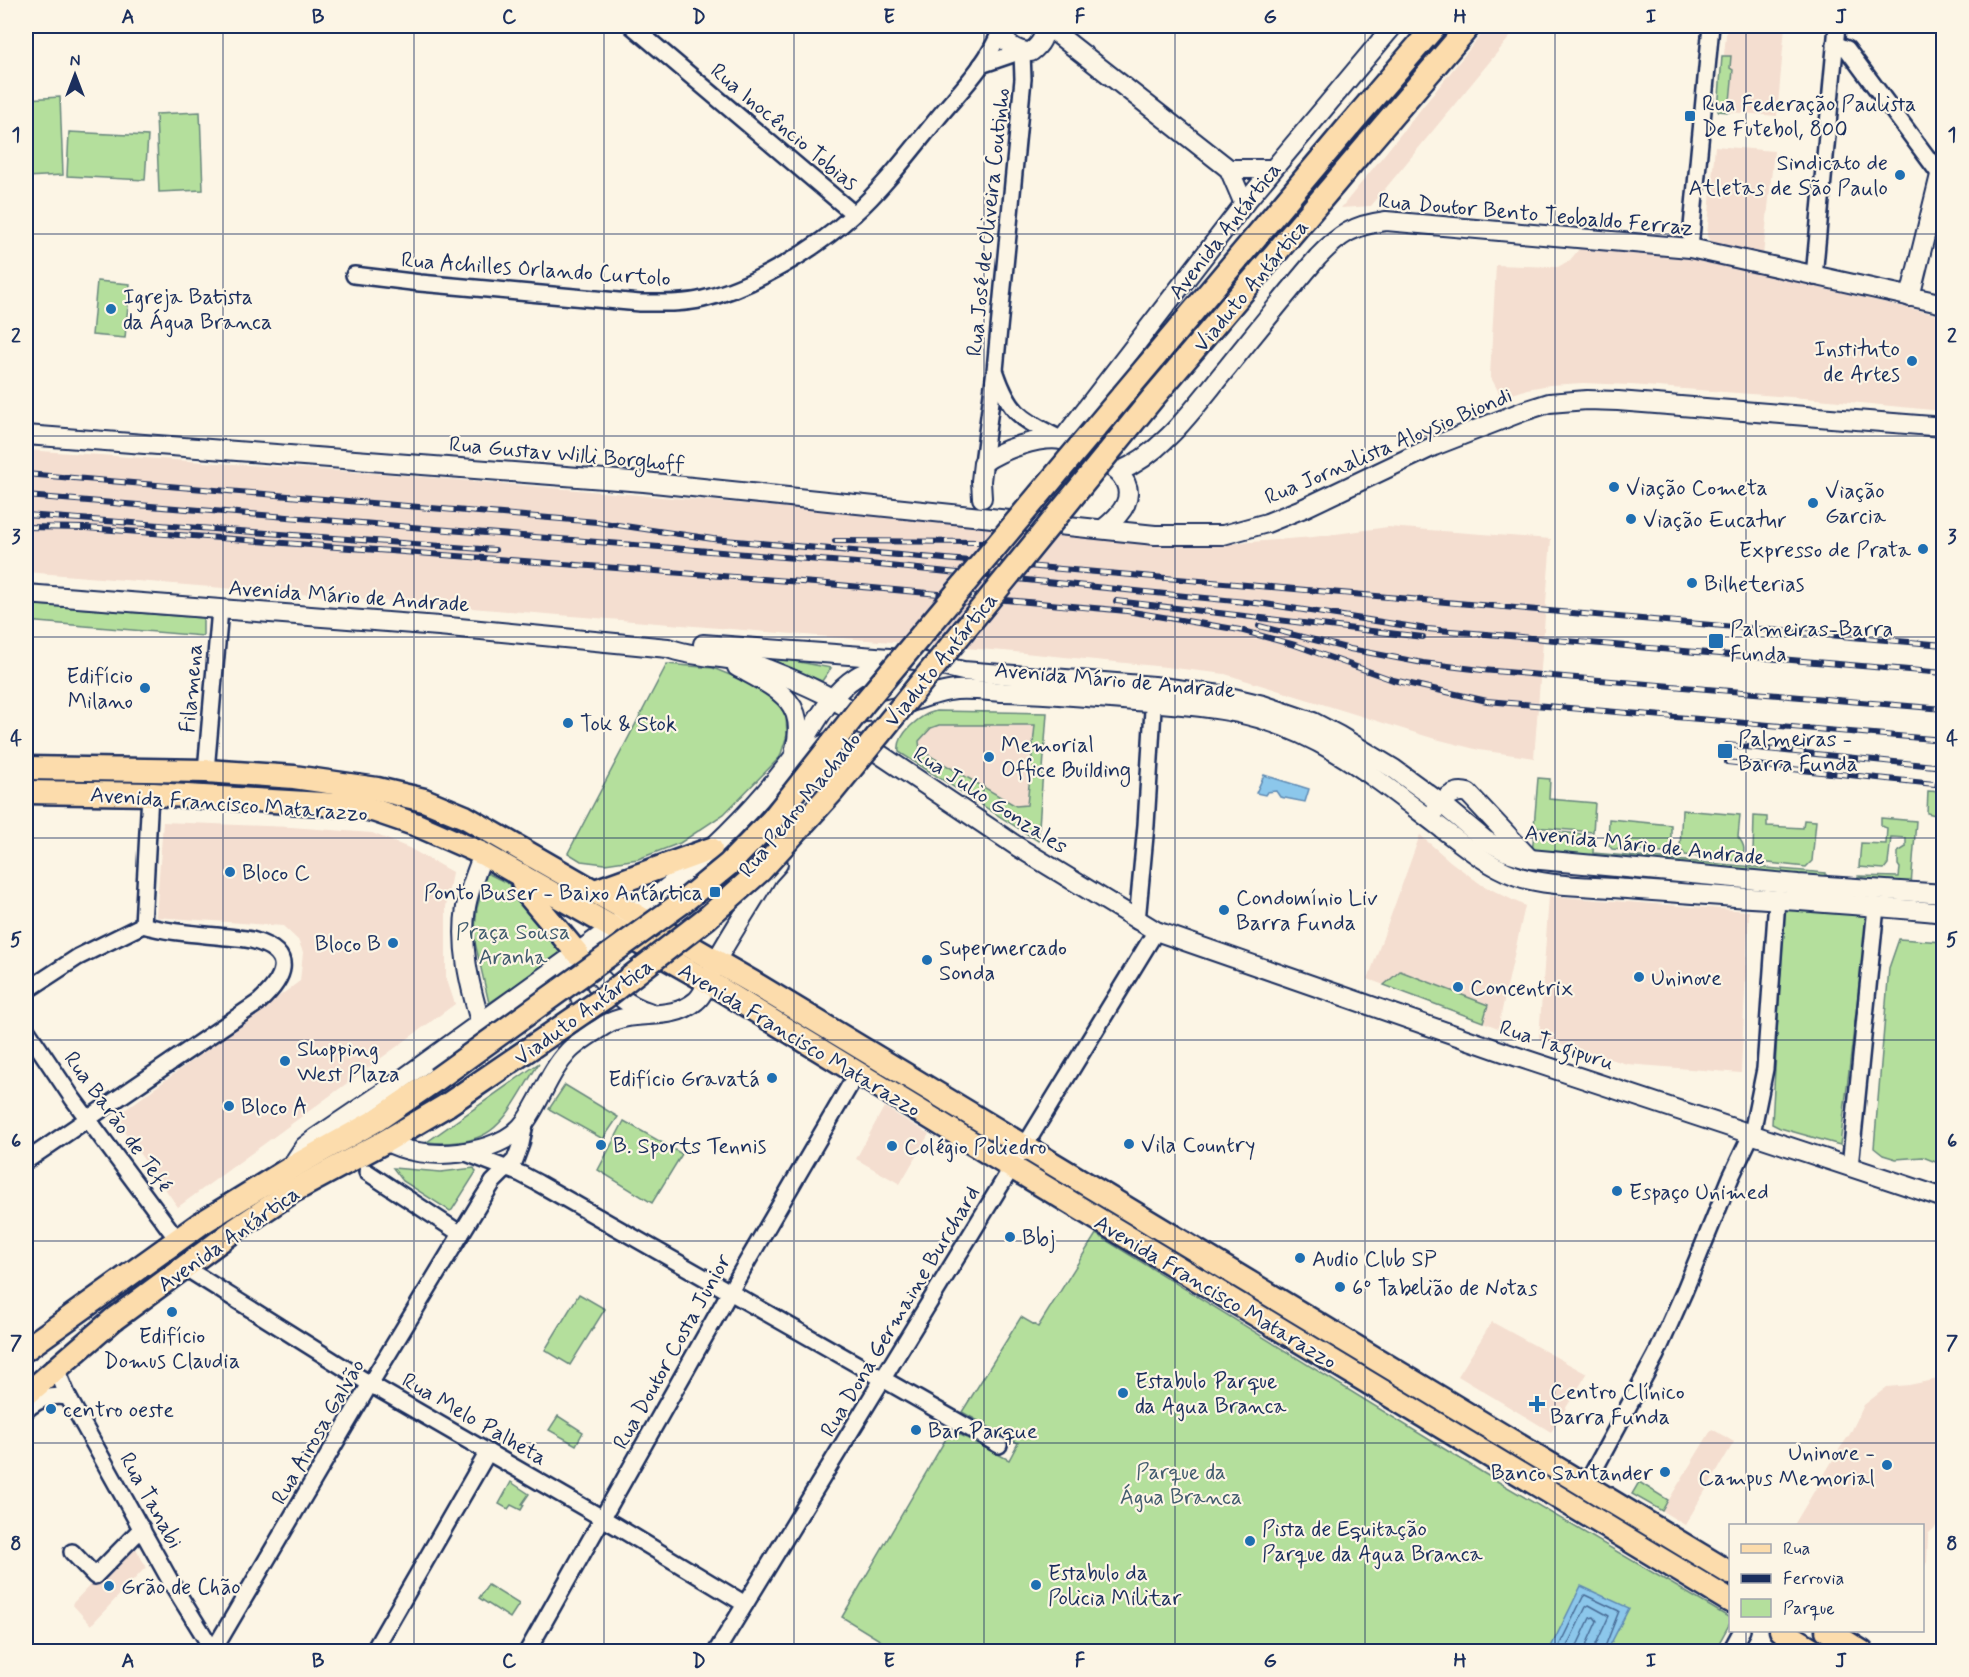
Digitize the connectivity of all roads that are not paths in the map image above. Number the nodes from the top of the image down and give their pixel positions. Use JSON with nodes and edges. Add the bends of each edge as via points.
{"nodes":[{"id":1,"x":632,"y":26,"type":"edge"},
{"id":2,"x":1393,"y":26,"type":"edge"},
{"id":3,"x":1435,"y":26,"type":"edge"},
{"id":4,"x":1469,"y":26,"type":"edge"},
{"id":5,"x":1711,"y":26,"type":"edge"},
{"id":6,"x":1837,"y":26,"type":"edge"},
{"id":7,"x":1000,"y":28,"type":"edge"},
{"id":8,"x":1046,"y":29,"type":"edge"},
{"id":9,"x":1835,"y":44,"type":"junction"},
{"id":10,"x":1024,"y":52,"type":"junction"},
{"id":11,"x":981,"y":64,"type":"junction"},
{"id":12,"x":1228,"y":169,"type":"junction"},
{"id":13,"x":1272,"y":169,"type":"junction"},
{"id":14,"x":1942,"y":171,"type":"edge"},
{"id":15,"x":1244,"y":204,"type":"junction"},
{"id":16,"x":854,"y":214,"type":"junction"},
{"id":17,"x":1690,"y":248,"type":"junction"},
{"id":18,"x":354,"y":275,"type":"dead end"},
{"id":19,"x":1814,"y":277,"type":"junction"},
{"id":20,"x":1910,"y":297,"type":"junction"},
{"id":21,"x":1944,"y":304,"type":"edge"},
{"id":22,"x":995,"y":370,"type":"junction"},
{"id":23,"x":1944,"y":427,"type":"edge"},
{"id":24,"x":26,"y":435,"type":"edge"},
{"id":25,"x":1062,"y":441,"type":"junction"},
{"id":26,"x":983,"y":463,"type":"junction"},
{"id":27,"x":1118,"y":472,"type":"junction"},
{"id":28,"x":982,"y":498,"type":"junction"},
{"id":29,"x":945,"y":514,"type":"junction"},
{"id":30,"x":1037,"y":523,"type":"junction"},
{"id":31,"x":1103,"y":529,"type":"junction"},
{"id":32,"x":26,"y":594,"type":"edge"},
{"id":33,"x":220,"y":609,"type":"junction"},
{"id":34,"x":668,"y":648,"type":"junction"},
{"id":35,"x":717,"y":657,"type":"junction"},
{"id":36,"x":963,"y":671,"type":"junction"},
{"id":37,"x":1154,"y":694,"type":"junction"},
{"id":38,"x":831,"y":698,"type":"junction"},
{"id":39,"x":919,"y":699,"type":"junction"},
{"id":40,"x":872,"y":749,"type":"junction"},
{"id":41,"x":792,"y":760,"type":"junction"},
{"id":42,"x":26,"y":768,"type":"edge"},
{"id":43,"x":206,"y":771,"type":"junction"},
{"id":44,"x":26,"y":792,"type":"edge"},
{"id":45,"x":150,"y":794,"type":"junction"},
{"id":46,"x":1442,"y":804,"type":"junction"},
{"id":47,"x":1429,"y":818,"type":"junction"},
{"id":48,"x":711,"y":849,"type":"junction"},
{"id":49,"x":483,"y":854,"type":"junction"},
{"id":50,"x":1530,"y":860,"type":"junction"},
{"id":51,"x":521,"y":875,"type":"junction"},
{"id":52,"x":595,"y":891,"type":"junction"},
{"id":53,"x":1944,"y":894,"type":"edge"},
{"id":54,"x":1777,"y":900,"type":"junction"},
{"id":55,"x":1876,"y":907,"type":"junction"},
{"id":56,"x":633,"y":913,"type":"junction"},
{"id":57,"x":1944,"y":913,"type":"edge"},
{"id":58,"x":1137,"y":921,"type":"junction"},
{"id":59,"x":143,"y":925,"type":"junction"},
{"id":60,"x":612,"y":928,"type":"junction"},
{"id":61,"x":1156,"y":931,"type":"junction"},
{"id":62,"x":578,"y":953,"type":"junction"},
{"id":63,"x":712,"y":971,"type":"junction"},
{"id":64,"x":542,"y":978,"type":"junction"},
{"id":65,"x":26,"y":991,"type":"edge"},
{"id":66,"x":657,"y":1015,"type":"junction"},
{"id":67,"x":480,"y":1021,"type":"junction"},
{"id":68,"x":26,"y":1029,"type":"edge"},
{"id":69,"x":568,"y":1051,"type":"junction"},
{"id":70,"x":857,"y":1073,"type":"junction"},
{"id":71,"x":437,"y":1079,"type":"joint"},
{"id":72,"x":447,"y":1106,"type":"joint"},
{"id":73,"x":88,"y":1119,"type":"junction"},
{"id":74,"x":525,"y":1124,"type":"junction"},
{"id":75,"x":1752,"y":1133,"type":"junction"},
{"id":76,"x":386,"y":1141,"type":"junction"},
{"id":77,"x":1024,"y":1148,"type":"junction"},
{"id":78,"x":466,"y":1153,"type":"junction"},
{"id":79,"x":26,"y":1161,"type":"edge"},
{"id":80,"x":1850,"y":1167,"type":"junction"},
{"id":81,"x":1012,"y":1168,"type":"junction"},
{"id":82,"x":289,"y":1169,"type":"junction"},
{"id":83,"x":507,"y":1169,"type":"junction"},
{"id":84,"x":367,"y":1172,"type":"dead end"},
{"id":85,"x":1944,"y":1198,"type":"edge"},
{"id":86,"x":461,"y":1234,"type":"junction"},
{"id":87,"x":177,"y":1239,"type":"junction"},
{"id":88,"x":184,"y":1267,"type":"junction"},
{"id":89,"x":730,"y":1293,"type":"junction"},
{"id":90,"x":26,"y":1348,"type":"edge"},
{"id":91,"x":56,"y":1368,"type":"junction"},
{"id":92,"x":883,"y":1380,"type":"junction"},
{"id":93,"x":370,"y":1384,"type":"junction"},
{"id":94,"x":26,"y":1395,"type":"edge"},
{"id":95,"x":69,"y":1397,"type":"junction"},
{"id":96,"x":26,"y":1410,"type":"edge"},
{"id":97,"x":999,"y":1445,"type":"dead end"},
{"id":98,"x":488,"y":1452,"type":"junction"},
{"id":99,"x":1585,"y":1486,"type":"junction"},
{"id":100,"x":602,"y":1518,"type":"junction"},
{"id":101,"x":142,"y":1528,"type":"junction"},
{"id":102,"x":72,"y":1552,"type":"dead end"},
{"id":103,"x":1729,"y":1572,"type":"edge"},
{"id":104,"x":1729,"y":1599,"type":"edge"},
{"id":105,"x":745,"y":1604,"type":"junction"},
{"id":106,"x":1741,"y":1632,"type":"edge"},
{"id":107,"x":1784,"y":1632,"type":"edge"},
{"id":108,"x":1830,"y":1632,"type":"edge"},
{"id":109,"x":213,"y":1651,"type":"edge"},
{"id":110,"x":373,"y":1652,"type":"edge"},
{"id":111,"x":527,"y":1652,"type":"edge"},
{"id":112,"x":716,"y":1652,"type":"edge"},
{"id":113,"x":1730,"y":1652,"type":"edge"},
{"id":114,"x":1817,"y":1652,"type":"edge"},
{"id":115,"x":1862,"y":1652,"type":"edge"}],
"edges":[{"from":1,"to":16,"type":"street","name":"Rua Inocêncio Tobias"},
{"from":2,"to":13,"type":"street","name":"Avenida Antártica"},
{"from":3,"to":71,"type":"main road","name":"Viaduto Antártica","bridge":true,"via":[[865,702],[772,820],[684,902]]},
{"from":4,"to":72,"type":"main road","name":"Viaduto Antártica","bridge":true,"via":[[1152,399],[832,792],[760,871],[604,998]]},
{"from":5,"to":17,"type":"street"},
{"from":6,"to":9,"type":"street"},
{"from":7,"to":10,"type":"street","via":[[1006,40]]},
{"from":7,"to":11,"type":"street","name":"Rua Achilles Orlando Curtolo"},
{"from":8,"to":10,"type":"street","via":[[1041,43]]},
{"from":8,"to":12,"type":"street"},
{"from":9,"to":14,"type":"street","via":[[1847,49]]},
{"from":9,"to":19,"type":"street"},
{"from":10,"to":11,"type":"street"},
{"from":10,"to":22,"type":"street","name":"Rua José de Oliveira Coutinho"},
{"from":11,"to":16,"type":"street","name":"Rua Achilles Orlando Curtolo"},
{"from":12,"to":13,"type":"street"},
{"from":12,"to":15,"type":"street"},
{"from":13,"to":15,"type":"street","name":"Avenida Antártica"},
{"from":14,"to":20,"type":"street"},
{"from":15,"to":25,"type":"street","name":"Avenida Antártica"},
{"from":16,"to":18,"type":"street","name":"Rua Achilles Orlando Curtolo","via":[[768,273],[703,299],[640,303]]},
{"from":17,"to":19,"type":"street","name":"Rua Doutor Bento Teobaldo Ferraz"},
{"from":17,"to":27,"type":"street","name":"Rua Doutor Bento Teobaldo Ferraz","via":[[1386,221],[1358,227],[1318,256],[1161,444]]},
{"from":19,"to":20,"type":"street","name":"Rua Doutor Bento Teobaldo Ferraz"},
{"from":20,"to":21,"type":"street","name":"Rua Doutor Bento Teobaldo Ferraz"},
{"from":22,"to":25,"type":"street","name":"Rua José de Oliveira Coutinho","via":[[1007,402],[1015,411]]},
{"from":22,"to":26,"type":"street","name":"Rua José de Oliveira Coutinho"},
{"from":23,"to":31,"type":"street","name":"Rua Jornalista Aloysio Biondi","via":[[1618,401],[1549,403],[1434,446],[1267,523],[1223,535],[1155,535]]},
{"from":24,"to":29,"type":"street","name":"Rua Gustav Willi Borghoff","via":[[644,482]]},
{"from":25,"to":26,"type":"street","via":[[1025,444],[995,454]]},
{"from":25,"to":27,"type":"street"},
{"from":26,"to":28,"type":"street"},
{"from":27,"to":31,"type":"street","via":[[1125,483],[1126,506]]},
{"from":28,"to":29,"type":"street"},
{"from":28,"to":30,"type":"street"},
{"from":29,"to":30,"type":"street","name":"Rua Gustav Willi Borghoff"},
{"from":30,"to":31,"type":"street","name":"Rua Gustav Willi Borghoff"},
{"from":32,"to":33,"type":"street","name":"Avenida Mário de Andrade"},
{"from":33,"to":34,"type":"street","name":"Avenida Mário de Andrade"},
{"from":33,"to":43,"type":"street","name":"Filamena"},
{"from":34,"to":35,"type":"street","name":"Avenida Mário de Andrade"},
{"from":34,"to":36,"type":"street","name":"Avenida Mário de Andrade","via":[[701,643],[916,660]]},
{"from":35,"to":38,"type":"street","name":"Avenida Mário de Andrade","via":[[763,667]]},
{"from":35,"to":41,"type":"street","via":[[787,697],[798,718]]},
{"from":36,"to":37,"type":"street","name":"Avenida Mário de Andrade"},
{"from":36,"to":38,"type":"street","name":"Rua Pedro Machado","via":[[866,671]]},
{"from":37,"to":39,"type":"street","name":"Avenida Mário de Andrade","via":[[959,690]]},
{"from":37,"to":46,"type":"street","name":"Avenida Mário de Andrade","via":[[1221,695],[1313,722],[1394,769]]},
{"from":37,"to":47,"type":"street","name":"Avenida Mário de Andrade","via":[[1268,721],[1316,740],[1349,759]]},
{"from":37,"to":58,"type":"street"},
{"from":38,"to":39,"type":"street","name":"Avenida Mário de Andrade","via":[[865,712]]},
{"from":38,"to":41,"type":"street","name":"Rua Pedro Machado"},
{"from":39,"to":40,"type":"street","name":"Rua Pedro Machado"},
{"from":40,"to":41,"type":"street","name":"Rua Julio Gonzales","via":[[843,741],[829,742]]},
{"from":40,"to":58,"type":"street","name":"Rua Julio Gonzales"},
{"from":40,"to":63,"type":"street","name":"Rua Pedro Machado","via":[[768,875]]},
{"from":41,"to":48,"type":"street","name":"Rua Pedro Machado"},
{"from":42,"to":43,"type":"main road","name":"Avenida Francisco Matarazzo"},
{"from":43,"to":52,"type":"main road","name":"Avenida Francisco Matarazzo","via":[[294,777],[424,800],[465,818]]},
{"from":44,"to":45,"type":"main road","name":"Avenida Francisco Matarazzo"},
{"from":45,"to":49,"type":"main road","name":"Avenida Francisco Matarazzo","via":[[356,806],[417,825]]},
{"from":45,"to":59,"type":"street"},
{"from":46,"to":47,"type":"street"},
{"from":46,"to":50,"type":"street","name":"Avenida Mário de Andrade","via":[[1485,840]]},
{"from":46,"to":50,"type":"street","via":[[1456,792],[1468,793]]},
{"from":47,"to":54,"type":"street","name":"Avenida Mário de Andrade","via":[[1474,853],[1519,877]]},
{"from":48,"to":52,"type":"main road"},
{"from":48,"to":56,"type":"street","name":"Rua Pedro Machado"},
{"from":49,"to":51,"type":"main road","name":"Avenida Francisco Matarazzo"},
{"from":49,"to":67,"type":"street","via":[[469,892],[464,936]]},
{"from":50,"to":53,"type":"street","name":"Avenida Mário de Andrade"},
{"from":51,"to":60,"type":"main road","name":"Avenida Francisco Matarazzo"},
{"from":51,"to":62,"type":"main road","via":[[526,892]]},
{"from":52,"to":56,"type":"main road","name":"Avenida Francisco Matarazzo"},
{"from":54,"to":55,"type":"street","name":"Avenida Mário de Andrade"},
{"from":54,"to":75,"type":"street","via":[[1765,1069]]},
{"from":55,"to":57,"type":"street","name":"Avenida Mário de Andrade"},
{"from":55,"to":80,"type":"street"},
{"from":56,"to":60,"type":"street","name":"Rua Pedro Machado"},
{"from":56,"to":63,"type":"main road","name":"Avenida Francisco Matarazzo"},
{"from":58,"to":61,"type":"street","name":"Rua Julio Gonzales"},
{"from":59,"to":65,"type":"street","via":[[78,957]]},
{"from":59,"to":73,"type":"street","via":[[254,940],[280,956],[283,965],[279,981],[259,1002]]},
{"from":60,"to":62,"type":"street","name":"Rua Pedro Machado"},
{"from":60,"to":63,"type":"main road","name":"Avenida Francisco Matarazzo"},
{"from":61,"to":75,"type":"street","name":"Rua Tagipuru","via":[[1515,1056]]},
{"from":61,"to":77,"type":"street","name":"Rua Dona Germaine Burchard"},
{"from":62,"to":64,"type":"street","name":"Rua Pedro Machado"},
{"from":62,"to":66,"type":"street","via":[[629,1005]]},
{"from":63,"to":66,"type":"street","name":"Rua Pedro Machado","via":[[696,1001],[683,1010]]},
{"from":63,"to":70,"type":"main road","name":"Avenida Francisco Matarazzo"},
{"from":63,"to":77,"type":"main road","name":"Avenida Francisco Matarazzo"},
{"from":64,"to":67,"type":"street","name":"Rua Pedro Machado"},
{"from":64,"to":69,"type":"street","via":[[566,980],[580,994],[583,1015]]},
{"from":66,"to":69,"type":"street","name":"Rua Pedro Machado","via":[[635,1015],[607,1024]]},
{"from":67,"to":82,"type":"street","name":"Rua Pedro Machado","via":[[304,1147]]},
{"from":68,"to":73,"type":"street","name":"Rua Barão de Tefé"},
{"from":69,"to":74,"type":"street","name":"Rua Pedro Machado"},
{"from":70,"to":81,"type":"main road","name":"Avenida Francisco Matarazzo"},
{"from":70,"to":89,"type":"street","name":"Rua Doutor Costa Junior"},
{"from":71,"to":82,"type":"main road","name":"Avenida Antártica","via":[[377,1120]]},
{"from":72,"to":76,"type":"main road","name":"Avenida Antártica"},
{"from":73,"to":79,"type":"street"},
{"from":73,"to":87,"type":"street","name":"Rua Barão de Tefé"},
{"from":74,"to":78,"type":"street","name":"Rua Pedro Machado","via":[[509,1136]]},
{"from":74,"to":83,"type":"street","name":"Rua Pedro Machado","via":[[515,1160]]},
{"from":75,"to":80,"type":"street","name":"Rua Tagipuru"},
{"from":75,"to":99,"type":"street","via":[[1656,1355]]},
{"from":76,"to":78,"type":"street","name":"Rua Pedro Machado","via":[[416,1153]]},
{"from":76,"to":88,"type":"main road","name":"Avenida Antártica","via":[[293,1191]]},
{"from":77,"to":81,"type":"street","name":"Rua Dona Germaine Burchard"},
{"from":77,"to":99,"type":"main road","name":"Avenida Francisco Matarazzo"},
{"from":78,"to":83,"type":"street"},
{"from":80,"to":85,"type":"street","name":"Rua Tagipuru"},
{"from":81,"to":92,"type":"street","name":"Rua Dona Germaine Burchard"},
{"from":81,"to":104,"type":"main road","name":"Avenida Francisco Matarazzo"},
{"from":82,"to":87,"type":"main road","name":"Avenida Antártica"},
{"from":83,"to":86,"type":"street","name":"Rua Airosa Galvão","via":[[493,1182]]},
{"from":83,"to":89,"type":"street","via":[[632,1235]]},
{"from":84,"to":86,"type":"street"},
{"from":86,"to":93,"type":"street","name":"Rua Airosa Galvão"},
{"from":87,"to":90,"type":"main road","name":"Avenida Antártica"},
{"from":88,"to":91,"type":"main road","name":"Avenida Antártica"},
{"from":88,"to":93,"type":"street","name":"Rua Melo Palheta"},
{"from":89,"to":92,"type":"street"},
{"from":89,"to":100,"type":"street","name":"Rua Doutor Costa Junior"},
{"from":91,"to":94,"type":"main road","name":"Avenida Antártica"},
{"from":91,"to":95,"type":"street","name":"Rua Tanabi"},
{"from":92,"to":97,"type":"street"},
{"from":92,"to":105,"type":"street","name":"Rua Dona Germaine Burchard"},
{"from":93,"to":98,"type":"street","name":"Rua Melo Palheta"},
{"from":93,"to":109,"type":"street","name":"Rua Airosa Galvão"},
{"from":95,"to":96,"type":"street","via":[[49,1396]]},
{"from":95,"to":101,"type":"street","name":"Rua Tanabi"},
{"from":98,"to":100,"type":"street","name":"Rua Melo Palheta"},
{"from":98,"to":110,"type":"street"},
{"from":99,"to":103,"type":"main road","name":"Avenida Francisco Matarazzo"},
{"from":100,"to":105,"type":"street","name":"Rua Melo Palheta"},
{"from":100,"to":111,"type":"street","name":"Rua Doutor Costa Junior"},
{"from":101,"to":102,"type":"street","via":[[95,1576]]},
{"from":101,"to":109,"type":"street","name":"Rua Tanabi"},
{"from":105,"to":112,"type":"street","name":"Rua Dona Germaine Burchard"},
{"from":106,"to":113,"type":"street"},
{"from":107,"to":114,"type":"main road"},
{"from":108,"to":115,"type":"main road"}]}
